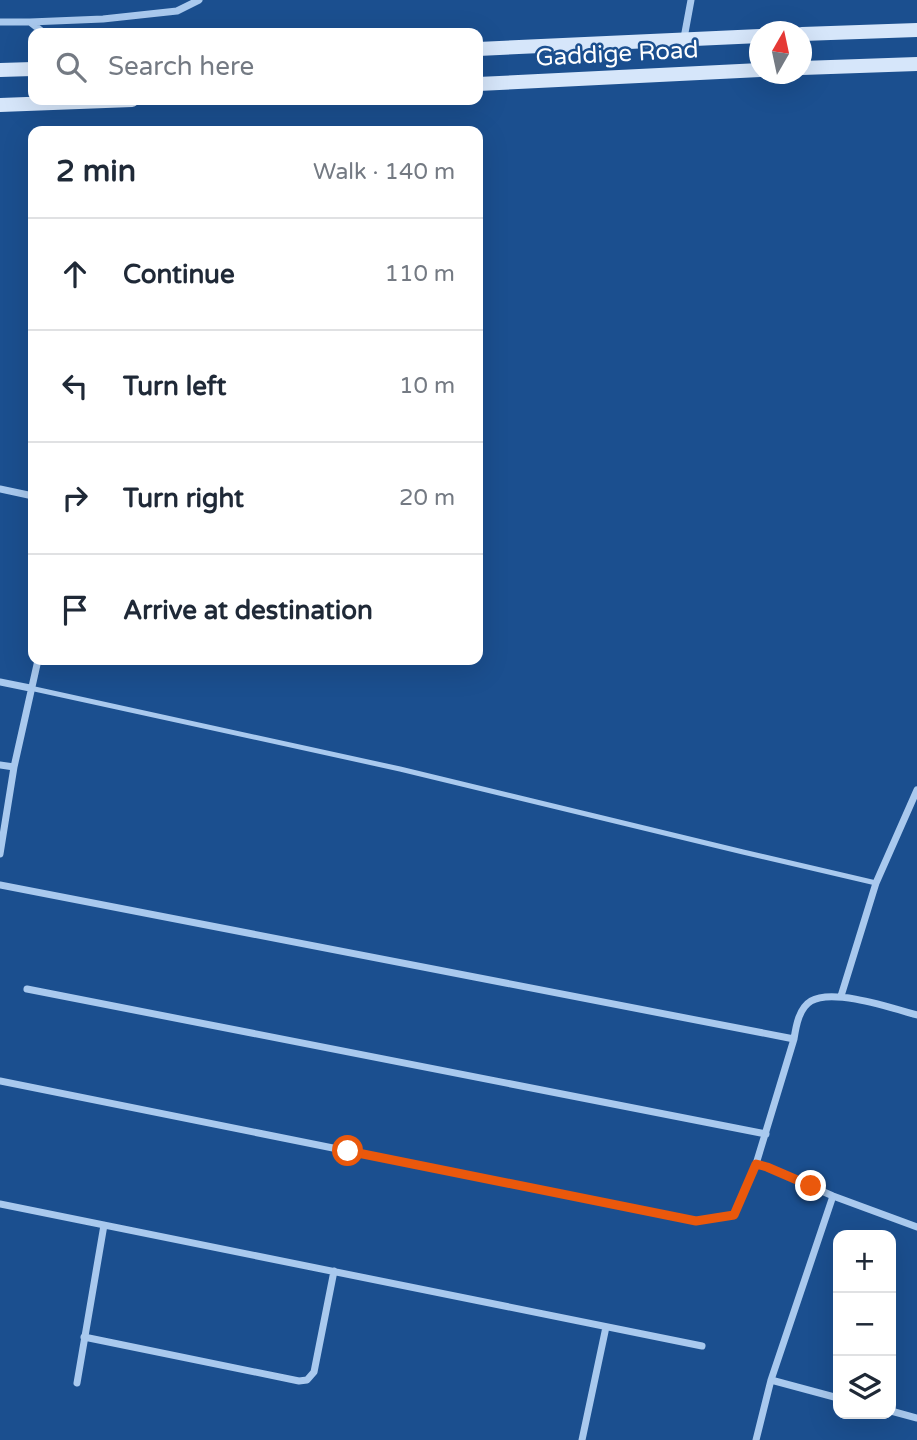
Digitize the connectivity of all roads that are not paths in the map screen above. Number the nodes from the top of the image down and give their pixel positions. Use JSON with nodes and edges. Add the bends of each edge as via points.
{"nodes":[{"id":1,"x":200,"y":0,"type":"edge"},
{"id":2,"x":691,"y":0,"type":"edge"},
{"id":3,"x":0,"y":22,"type":"edge"},
{"id":4,"x":30,"y":22,"type":"junction"},
{"id":5,"x":38,"y":28,"type":"edge"},
{"id":6,"x":917,"y":30,"type":"edge"},
{"id":7,"x":812,"y":34,"type":"edge"},
{"id":8,"x":749,"y":36,"type":"edge"},
{"id":9,"x":684,"y":38,"type":"junction"},
{"id":10,"x":483,"y":49,"type":"edge"},
{"id":11,"x":917,"y":64,"type":"edge"},
{"id":12,"x":812,"y":68,"type":"edge"},
{"id":13,"x":28,"y":69,"type":"edge"},
{"id":14,"x":0,"y":70,"type":"edge"},
{"id":15,"x":749,"y":71,"type":"edge"},
{"id":16,"x":483,"y":84,"type":"edge"},
{"id":17,"x":28,"y":104,"type":"edge"},
{"id":18,"x":0,"y":105,"type":"edge"},
{"id":19,"x":0,"y":489,"type":"edge"},
{"id":20,"x":28,"y":495,"type":"edge"},
{"id":21,"x":37,"y":665,"type":"edge"},
{"id":22,"x":0,"y":682,"type":"edge"},
{"id":23,"x":30,"y":688,"type":"junction"},
{"id":24,"x":0,"y":765,"type":"edge"},
{"id":25,"x":14,"y":767,"type":"junction"},
{"id":26,"x":917,"y":790,"type":"edge"},
{"id":27,"x":0,"y":853,"type":"edge"},
{"id":28,"x":876,"y":883,"type":"junction"},
{"id":29,"x":0,"y":885,"type":"edge"},
{"id":30,"x":27,"y":989,"type":"dead end"},
{"id":31,"x":841,"y":996,"type":"junction"},
{"id":32,"x":917,"y":1014,"type":"edge"},
{"id":33,"x":794,"y":1039,"type":"junction"},
{"id":34,"x":0,"y":1081,"type":"edge"},
{"id":35,"x":766,"y":1133,"type":"junction"},
{"id":36,"x":756,"y":1164,"type":"junction"},
{"id":37,"x":832,"y":1196,"type":"junction"},
{"id":38,"x":0,"y":1203,"type":"edge"},
{"id":39,"x":104,"y":1225,"type":"junction"},
{"id":40,"x":917,"y":1227,"type":"edge"},
{"id":41,"x":334,"y":1271,"type":"junction"},
{"id":42,"x":606,"y":1327,"type":"junction"},
{"id":43,"x":84,"y":1337,"type":"junction"},
{"id":44,"x":702,"y":1346,"type":"dead end"},
{"id":45,"x":771,"y":1380,"type":"junction"},
{"id":46,"x":76,"y":1383,"type":"dead end"},
{"id":47,"x":833,"y":1397,"type":"edge"},
{"id":48,"x":896,"y":1412,"type":"edge"},
{"id":49,"x":917,"y":1418,"type":"edge"},
{"id":50,"x":582,"y":1440,"type":"edge"},
{"id":51,"x":756,"y":1440,"type":"edge"}],
"edges":[{"from":1,"to":4,"type":"street","via":[[177,11]]},
{"from":2,"to":9,"type":"street"},
{"from":3,"to":4,"type":"street"},
{"from":4,"to":5,"type":"street"},
{"from":6,"to":7,"type":"main road"},
{"from":8,"to":9,"type":"main road","name":"Gaddige Road"},
{"from":9,"to":10,"type":"main road","name":"Gaddige Road"},
{"from":11,"to":12,"type":"main road"},
{"from":13,"to":14,"type":"main road"},
{"from":15,"to":16,"type":"main road","name":"Gaddige Road"},
{"from":17,"to":18,"type":"main road"},
{"from":19,"to":20,"type":"street"},
{"from":21,"to":23,"type":"street"},
{"from":22,"to":23,"type":"street"},
{"from":23,"to":25,"type":"street"},
{"from":23,"to":28,"type":"lane","via":[[400,769]]},
{"from":24,"to":25,"type":"street"},
{"from":25,"to":27,"type":"street"},
{"from":26,"to":28,"type":"street"},
{"from":28,"to":31,"type":"street"},
{"from":29,"to":33,"type":"street"},
{"from":30,"to":35,"type":"street"},
{"from":31,"to":32,"type":"street"},
{"from":31,"to":33,"type":"street","via":[[808,1002],[796,1021]]},
{"from":33,"to":35,"type":"street"},
{"from":34,"to":36,"type":"street","via":[[696,1221],[734,1215]]},
{"from":35,"to":36,"type":"street"},
{"from":36,"to":37,"type":"street"},
{"from":37,"to":40,"type":"street"},
{"from":37,"to":45,"type":"street"},
{"from":38,"to":39,"type":"street"},
{"from":39,"to":41,"type":"street"},
{"from":39,"to":43,"type":"street"},
{"from":41,"to":42,"type":"street"},
{"from":41,"to":43,"type":"street","via":[[314,1373],[307,1380]]},
{"from":42,"to":44,"type":"street"},
{"from":42,"to":50,"type":"street"},
{"from":43,"to":46,"type":"street"},
{"from":45,"to":47,"type":"street"},
{"from":45,"to":51,"type":"street"},
{"from":48,"to":49,"type":"street"}]}
